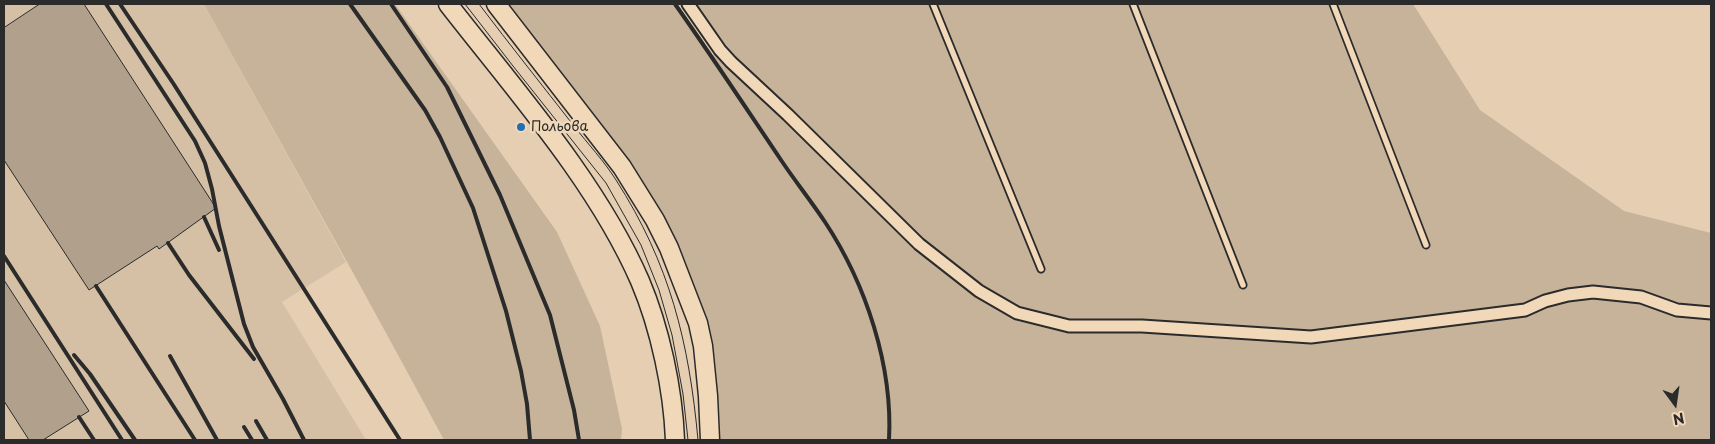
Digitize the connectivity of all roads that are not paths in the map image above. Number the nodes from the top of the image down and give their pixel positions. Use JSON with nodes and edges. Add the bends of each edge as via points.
{"nodes":[{"id":1,"x":448,"y":4,"type":"edge"},
{"id":2,"x":496,"y":4,"type":"edge"},
{"id":3,"x":688,"y":4,"type":"edge"},
{"id":4,"x":933,"y":4,"type":"edge"},
{"id":5,"x":1133,"y":4,"type":"edge"},
{"id":6,"x":1333,"y":4,"type":"edge"},
{"id":7,"x":1426,"y":245,"type":"dead end"},
{"id":8,"x":1041,"y":269,"type":"dead end"},
{"id":9,"x":1243,"y":286,"type":"dead end"},
{"id":10,"x":1711,"y":313,"type":"edge"},
{"id":11,"x":675,"y":440,"type":"edge"},
{"id":12,"x":710,"y":440,"type":"edge"}],
"edges":[{"from":1,"to":11,"type":"main road","via":[[570,163],[627,255],[653,317],[668,378]]},
{"from":2,"to":12,"type":"main road","via":[[622,167],[669,248],[703,346]]},
{"from":3,"to":10,"type":"street","via":[[731,62],[919,244],[979,290],[1017,313],[1069,326],[1142,326],[1311,337],[1525,310],[1545,301],[1594,292],[1641,297],[1677,310]]},
{"from":4,"to":8,"type":"lane"},
{"from":5,"to":9,"type":"lane"},
{"from":6,"to":7,"type":"lane"}]}
